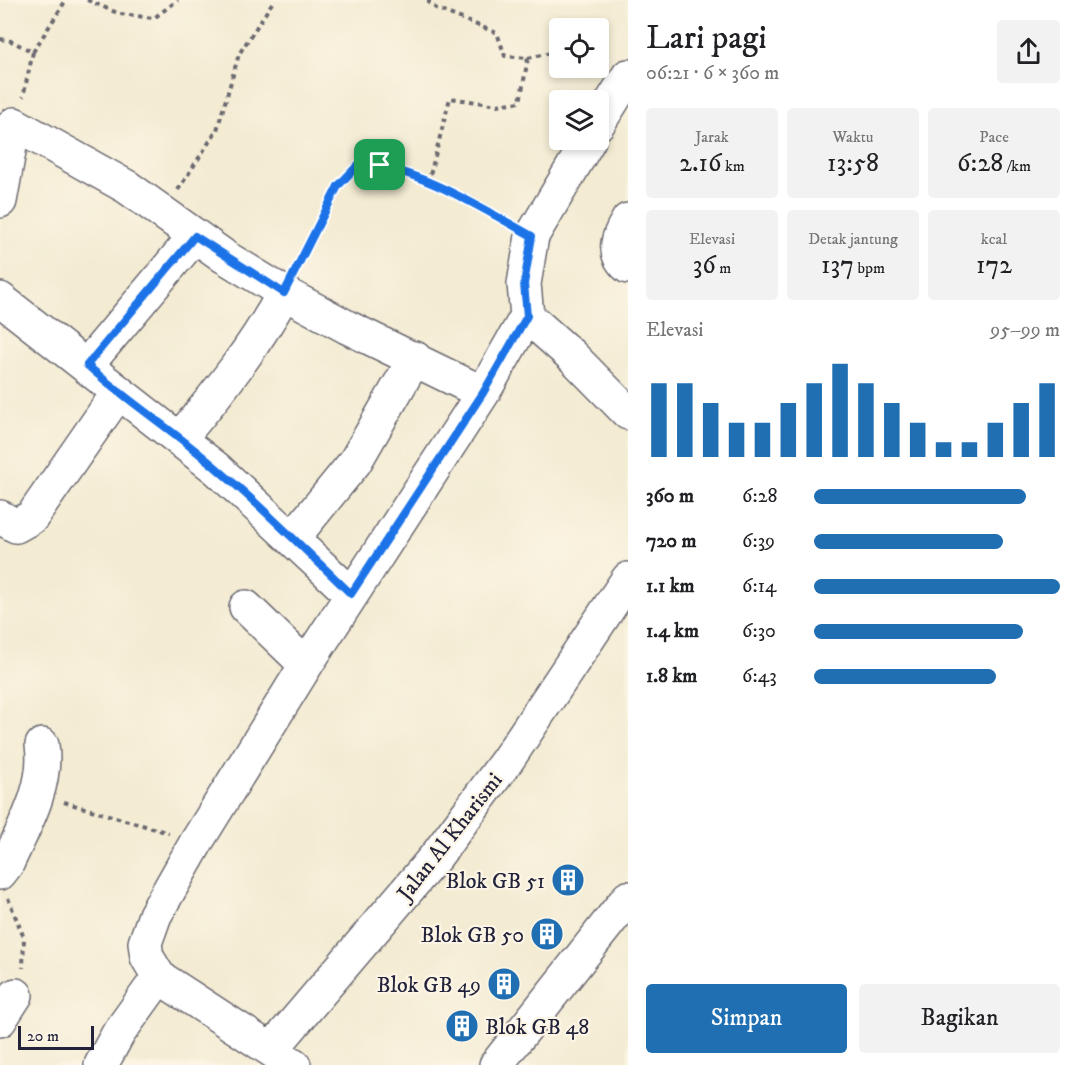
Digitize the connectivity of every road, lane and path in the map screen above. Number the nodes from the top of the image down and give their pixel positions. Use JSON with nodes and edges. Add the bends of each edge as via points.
{"nodes":[{"id":1,"x":66,"y":0,"type":"edge"},
{"id":2,"x":87,"y":0,"type":"edge"},
{"id":3,"x":178,"y":0,"type":"edge"},
{"id":4,"x":274,"y":0,"type":"edge"},
{"id":5,"x":429,"y":0,"type":"edge"},
{"id":6,"x":0,"y":39,"type":"edge"},
{"id":7,"x":33,"y":52,"type":"junction"},
{"id":8,"x":549,"y":53,"type":"edge"},
{"id":9,"x":528,"y":58,"type":"junction"},
{"id":10,"x":628,"y":76,"type":"edge"},
{"id":11,"x":609,"y":106,"type":"edge"},
{"id":12,"x":14,"y":124,"type":"junction"},
{"id":13,"x":583,"y":150,"type":"edge"},
{"id":14,"x":428,"y":183,"type":"junction"},
{"id":15,"x":0,"y":201,"type":"edge"},
{"id":16,"x":164,"y":210,"type":"junction"},
{"id":17,"x":628,"y":220,"type":"edge"},
{"id":18,"x":195,"y":236,"type":"junction"},
{"id":19,"x":532,"y":236,"type":"junction"},
{"id":20,"x":628,"y":267,"type":"edge"},
{"id":21,"x":284,"y":293,"type":"junction"},
{"id":22,"x":0,"y":299,"type":"edge"},
{"id":23,"x":527,"y":316,"type":"junction"},
{"id":24,"x":415,"y":358,"type":"junction"},
{"id":25,"x":87,"y":365,"type":"junction"},
{"id":26,"x":118,"y":393,"type":"junction"},
{"id":27,"x":483,"y":393,"type":"junction"},
{"id":28,"x":625,"y":402,"type":"edge"},
{"id":29,"x":180,"y":438,"type":"junction"},
{"id":30,"x":0,"y":518,"type":"edge"},
{"id":31,"x":293,"y":538,"type":"junction"},
{"id":32,"x":628,"y":579,"type":"edge"},
{"id":33,"x":351,"y":594,"type":"junction"},
{"id":34,"x":246,"y":608,"type":"dead end"},
{"id":35,"x":306,"y":664,"type":"junction"},
{"id":36,"x":42,"y":745,"type":"dead end"},
{"id":37,"x":86,"y":808,"type":"dead end"},
{"id":38,"x":196,"y":841,"type":"junction"},
{"id":39,"x":2,"y":882,"type":"edge"},
{"id":40,"x":628,"y":898,"type":"edge"},
{"id":41,"x":159,"y":977,"type":"junction"},
{"id":42,"x":8,"y":1008,"type":"edge"},
{"id":43,"x":283,"y":1057,"type":"edge"},
{"id":44,"x":100,"y":1065,"type":"edge"},
{"id":45,"x":495,"y":1065,"type":"edge"}],
"edges":[{"from":1,"to":7,"type":"path"},
{"from":2,"to":3,"type":"path","via":[[120,14],[154,18]]},
{"from":4,"to":16,"type":"path","via":[[239,54],[217,130]]},
{"from":5,"to":9,"type":"path","via":[[437,9],[497,33],[505,56]]},
{"from":6,"to":7,"type":"path"},
{"from":7,"to":12,"type":"path"},
{"from":8,"to":9,"type":"path"},
{"from":9,"to":14,"type":"path","via":[[519,102],[498,105],[450,98]]},
{"from":10,"to":11,"type":"street"},
{"from":12,"to":15,"type":"street"},
{"from":12,"to":16,"type":"street"},
{"from":13,"to":19,"type":"street"},
{"from":14,"to":19,"type":"path"},
{"from":14,"to":21,"type":"path","via":[[380,165],[359,164],[338,186]]},
{"from":16,"to":18,"type":"street"},
{"from":17,"to":20,"type":"street","via":[[617,240],[617,250]]},
{"from":18,"to":21,"type":"street"},
{"from":18,"to":25,"type":"street"},
{"from":19,"to":23,"type":"street","via":[[524,284]]},
{"from":21,"to":24,"type":"street"},
{"from":21,"to":29,"type":"street","via":[[235,372]]},
{"from":22,"to":25,"type":"street"},
{"from":23,"to":27,"type":"street"},
{"from":23,"to":28,"type":"street"},
{"from":24,"to":27,"type":"street"},
{"from":24,"to":31,"type":"street","via":[[355,462]]},
{"from":25,"to":26,"type":"street"},
{"from":26,"to":29,"type":"street"},
{"from":26,"to":30,"type":"street","via":[[32,517],[16,526]]},
{"from":27,"to":33,"type":"street"},
{"from":29,"to":31,"type":"street"},
{"from":31,"to":33,"type":"street"},
{"from":32,"to":43,"type":"street","name":"Jalan Al Kharismi","via":[[508,759]]},
{"from":33,"to":35,"type":"street"},
{"from":34,"to":35,"type":"street"},
{"from":35,"to":38,"type":"street"},
{"from":36,"to":39,"type":"street","via":[[44,758],[37,795]]},
{"from":37,"to":38,"type":"path"},
{"from":38,"to":41,"type":"street","via":[[147,932],[147,957]]},
{"from":39,"to":42,"type":"path","via":[[24,938],[23,971]]},
{"from":40,"to":45,"type":"street"},
{"from":41,"to":43,"type":"street"},
{"from":41,"to":44,"type":"street"}]}
